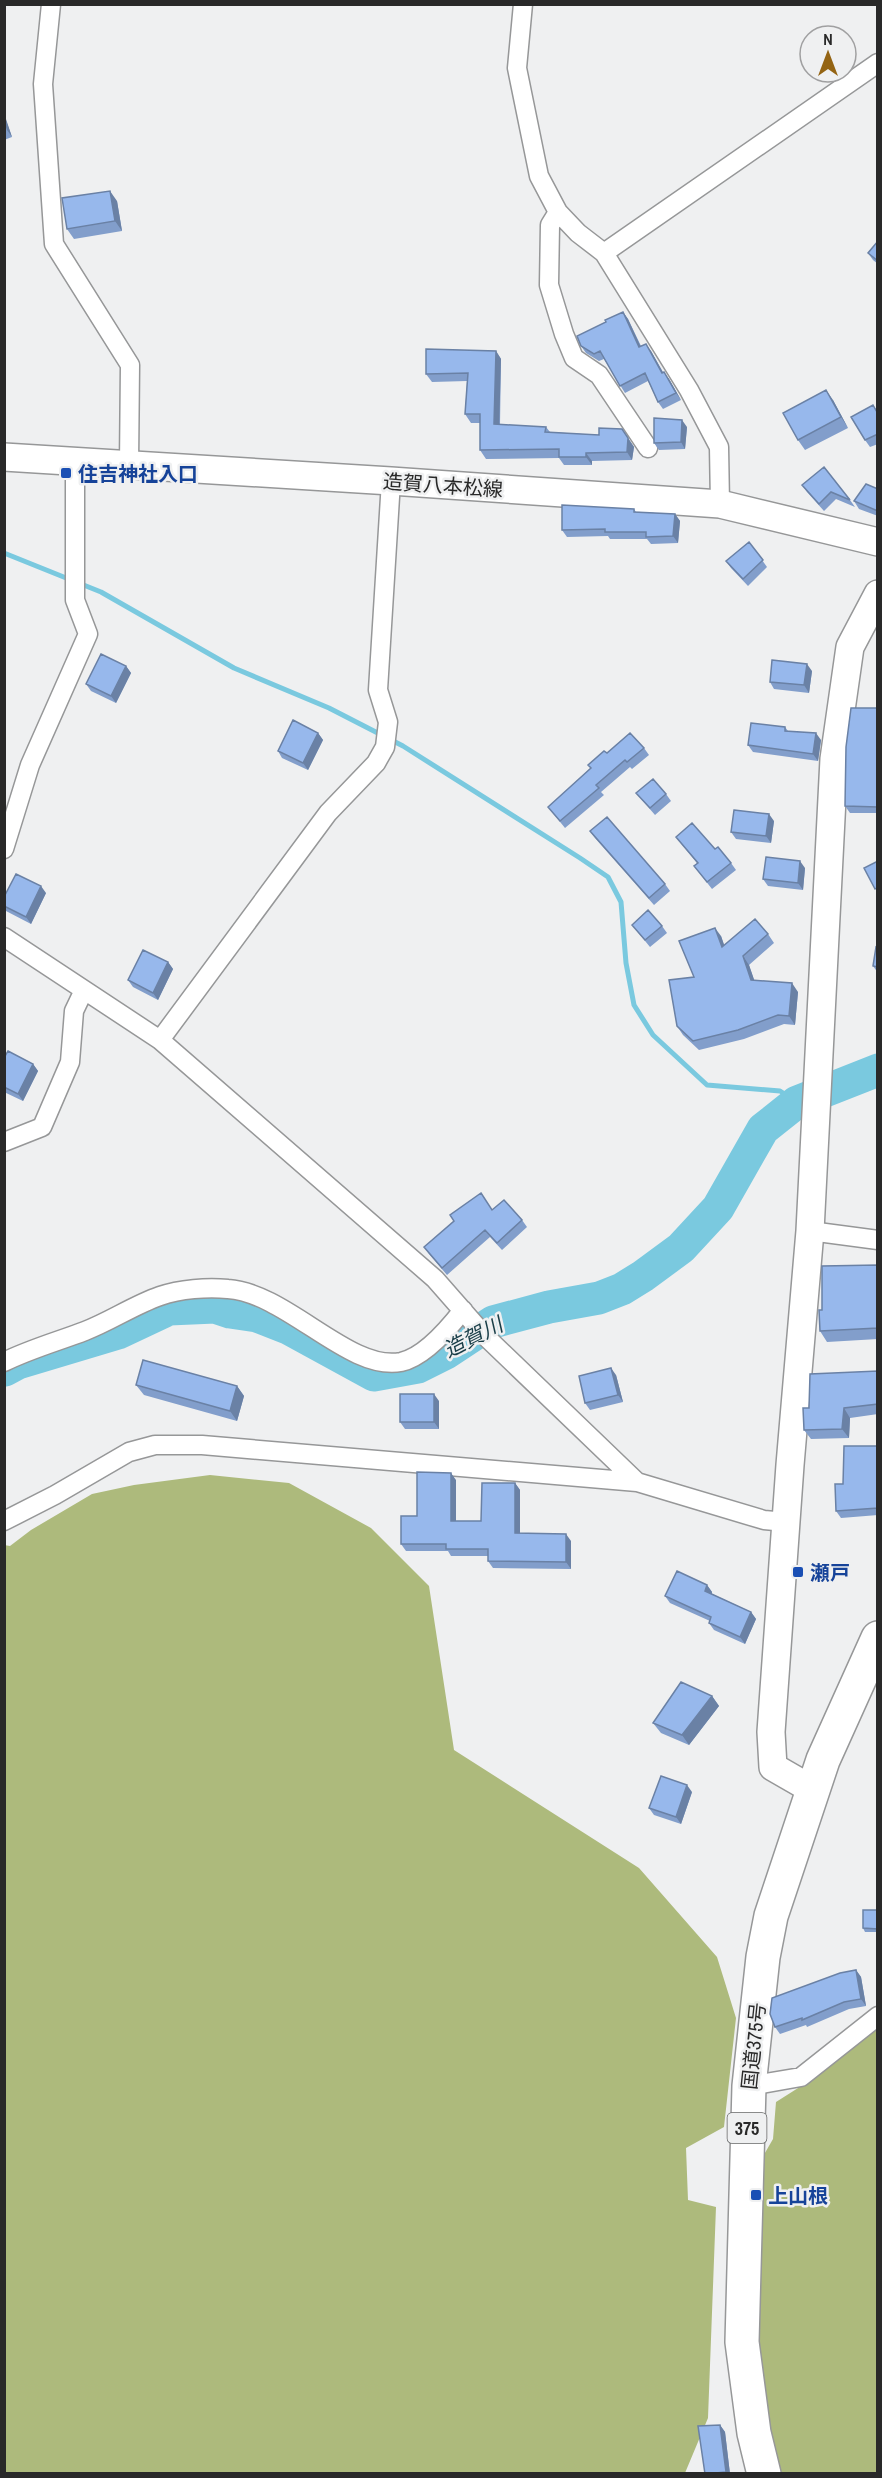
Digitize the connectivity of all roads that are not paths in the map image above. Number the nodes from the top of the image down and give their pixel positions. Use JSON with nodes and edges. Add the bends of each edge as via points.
{"nodes":[{"id":1,"x":51,"y":4,"type":"edge"},
{"id":2,"x":522,"y":4,"type":"edge"},
{"id":3,"x":878,"y":63,"type":"edge"},
{"id":4,"x":558,"y":212,"type":"junction"},
{"id":5,"x":604,"y":254,"type":"junction"},
{"id":6,"x":648,"y":448,"type":"dead end"},
{"id":7,"x":4,"y":457,"type":"edge"},
{"id":8,"x":75,"y":461,"type":"junction"},
{"id":9,"x":129,"y":464,"type":"junction"},
{"id":10,"x":391,"y":480,"type":"junction"},
{"id":11,"x":720,"y":504,"type":"junction"},
{"id":12,"x":878,"y":542,"type":"edge"},
{"id":13,"x":878,"y":594,"type":"edge"},
{"id":14,"x":4,"y":849,"type":"edge"},
{"id":15,"x":4,"y":937,"type":"edge"},
{"id":16,"x":84,"y":990,"type":"junction"},
{"id":17,"x":160,"y":1040,"type":"junction"},
{"id":18,"x":4,"y":1142,"type":"edge"},
{"id":19,"x":810,"y":1231,"type":"junction"},
{"id":20,"x":878,"y":1240,"type":"edge"},
{"id":21,"x":467,"y":1315,"type":"junction"},
{"id":22,"x":4,"y":1362,"type":"edge"},
{"id":23,"x":637,"y":1482,"type":"junction"},
{"id":24,"x":4,"y":1521,"type":"edge"},
{"id":25,"x":786,"y":1522,"type":"junction"},
{"id":26,"x":878,"y":1638,"type":"edge"},
{"id":27,"x":813,"y":1790,"type":"junction"},
{"id":28,"x":878,"y":2016,"type":"edge"},
{"id":29,"x":748,"y":2086,"type":"junction"},
{"id":30,"x":764,"y":2474,"type":"edge"}],
"edges":[{"from":1,"to":9,"type":"street","via":[[43,84],[54,244],[130,365]]},
{"from":2,"to":4,"type":"street","via":[[517,68],[538,176]]},
{"from":3,"to":5,"type":"street"},
{"from":4,"to":5,"type":"street"},
{"from":4,"to":6,"type":"street","via":[[550,225],[549,285],[564,334],[574,358],[599,375]]},
{"from":5,"to":11,"type":"street","via":[[689,390],[719,447]]},
{"from":7,"to":8,"type":"street","name":"造賀八本松線"},
{"from":8,"to":9,"type":"street","name":"造賀八本松線"},
{"from":8,"to":14,"type":"street","via":[[75,600],[88,634],[30,765]]},
{"from":9,"to":10,"type":"street","name":"造賀八本松線"},
{"from":10,"to":11,"type":"street","name":"造賀八本松線"},
{"from":10,"to":17,"type":"street","via":[[378,690],[388,722],[385,747],[376,763],[328,813]]},
{"from":11,"to":12,"type":"street","name":"造賀八本松線"},
{"from":13,"to":19,"type":"street","via":[[850,647],[834,759]]},
{"from":15,"to":16,"type":"street"},
{"from":16,"to":17,"type":"street"},
{"from":16,"to":18,"type":"street","via":[[75,1011],[70,1062],[42,1127]]},
{"from":17,"to":21,"type":"street","via":[[435,1279]]},
{"from":19,"to":20,"type":"street"},
{"from":19,"to":25,"type":"street"},
{"from":21,"to":22,"type":"street","via":[[427,1348],[402,1362],[376,1362],[248,1291],[201,1290],[160,1296],[88,1330]]},
{"from":21,"to":23,"type":"street"},
{"from":23,"to":24,"type":"street","via":[[202,1445],[154,1445],[129,1452]]},
{"from":23,"to":25,"type":"street","via":[[764,1520]]},
{"from":25,"to":27,"type":"street","via":[[771,1732],[773,1767]]},
{"from":26,"to":27,"type":"highway","name":"国道375号","number":"375"},
{"from":27,"to":29,"type":"highway","name":"国道375号","number":"375","via":[[771,1916]]},
{"from":28,"to":29,"type":"street","via":[[801,2078]]},
{"from":29,"to":30,"type":"highway","name":"国道375号","number":"375","via":[[742,2342],[754,2433]]}]}
